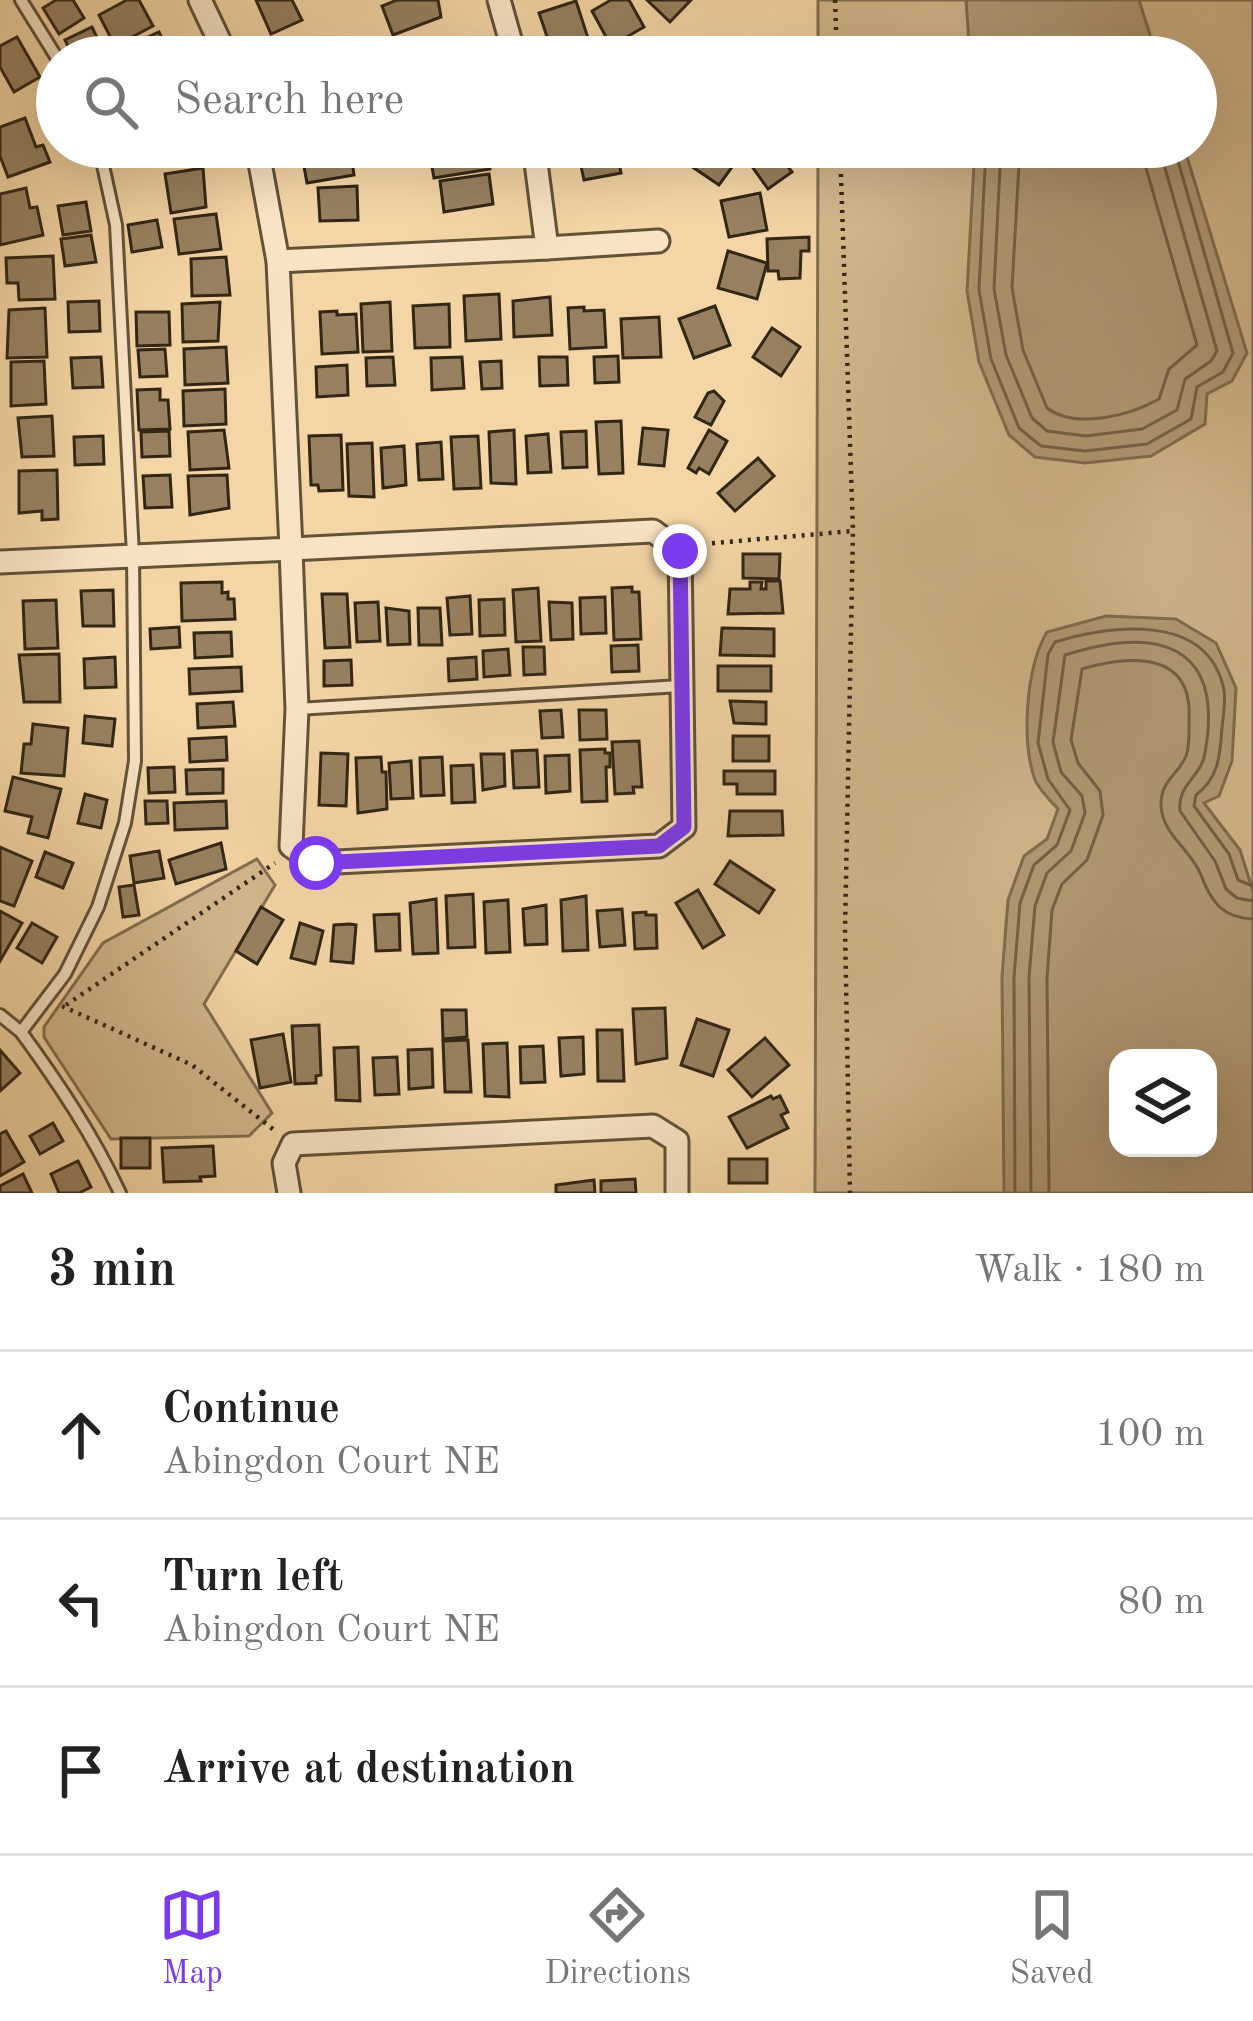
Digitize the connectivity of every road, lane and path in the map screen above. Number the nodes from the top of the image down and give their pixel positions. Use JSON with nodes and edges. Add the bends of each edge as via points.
{"nodes":[{"id":1,"x":21,"y":0,"type":"edge"},
{"id":2,"x":200,"y":0,"type":"edge"},
{"id":3,"x":500,"y":0,"type":"edge"},
{"id":4,"x":835,"y":0,"type":"edge"},
{"id":5,"x":43,"y":36,"type":"edge"},
{"id":6,"x":217,"y":36,"type":"edge"},
{"id":7,"x":509,"y":36,"type":"edge"},
{"id":8,"x":836,"y":36,"type":"edge"},
{"id":9,"x":104,"y":168,"type":"edge"},
{"id":10,"x":264,"y":168,"type":"edge"},
{"id":11,"x":537,"y":168,"type":"edge"},
{"id":12,"x":841,"y":168,"type":"edge"},
{"id":13,"x":658,"y":242,"type":"dead end"},
{"id":14,"x":548,"y":248,"type":"junction"},
{"id":15,"x":278,"y":261,"type":"junction"},
{"id":16,"x":853,"y":532,"type":"junction"},
{"id":17,"x":291,"y":549,"type":"junction"},
{"id":18,"x":680,"y":551,"type":"junction"},
{"id":19,"x":133,"y":555,"type":"junction"},
{"id":20,"x":0,"y":562,"type":"edge"},
{"id":21,"x":681,"y":686,"type":"junction"},
{"id":22,"x":297,"y":709,"type":"junction"},
{"id":23,"x":291,"y":846,"type":"junction"},
{"id":24,"x":47,"y":999,"type":"junction"},
{"id":25,"x":64,"y":1007,"type":"junction"},
{"id":26,"x":0,"y":1015,"type":"edge"},
{"id":27,"x":21,"y":1033,"type":"junction"},
{"id":28,"x":293,"y":1144,"type":"junction"},
{"id":29,"x":120,"y":1193,"type":"edge"},
{"id":30,"x":290,"y":1193,"type":"edge"},
{"id":31,"x":677,"y":1193,"type":"edge"},
{"id":32,"x":850,"y":1193,"type":"edge"}],
"edges":[{"from":1,"to":5,"type":"lane"},
{"from":2,"to":6,"type":"street"},
{"from":3,"to":7,"type":"street"},
{"from":4,"to":8,"type":"path"},
{"from":9,"to":19,"type":"lane","via":[[116,225]]},
{"from":10,"to":15,"type":"street"},
{"from":11,"to":14,"type":"street"},
{"from":12,"to":16,"type":"path"},
{"from":13,"to":14,"type":"street"},
{"from":14,"to":15,"type":"street"},
{"from":15,"to":17,"type":"street"},
{"from":16,"to":18,"type":"path","via":[[715,541]]},
{"from":16,"to":32,"type":"path","via":[[845,929]]},
{"from":17,"to":18,"type":"street","via":[[653,531]]},
{"from":17,"to":19,"type":"street"},
{"from":17,"to":22,"type":"street"},
{"from":18,"to":21,"type":"street"},
{"from":19,"to":20,"type":"street"},
{"from":19,"to":24,"type":"lane","via":[[135,760],[124,823],[98,907]]},
{"from":21,"to":22,"type":"lane"},
{"from":21,"to":23,"type":"street","via":[[684,827],[659,846],[316,863]]},
{"from":22,"to":23,"type":"street"},
{"from":23,"to":25,"type":"path","via":[[264,873]]},
{"from":24,"to":25,"type":"path"},
{"from":24,"to":27,"type":"lane"},
{"from":25,"to":28,"type":"path","via":[[192,1065]]},
{"from":26,"to":27,"type":"lane"},
{"from":27,"to":29,"type":"lane","via":[[87,1128]]},
{"from":28,"to":30,"type":"street","via":[[284,1163]]},
{"from":28,"to":31,"type":"street","via":[[652,1126],[676,1141]]}]}
